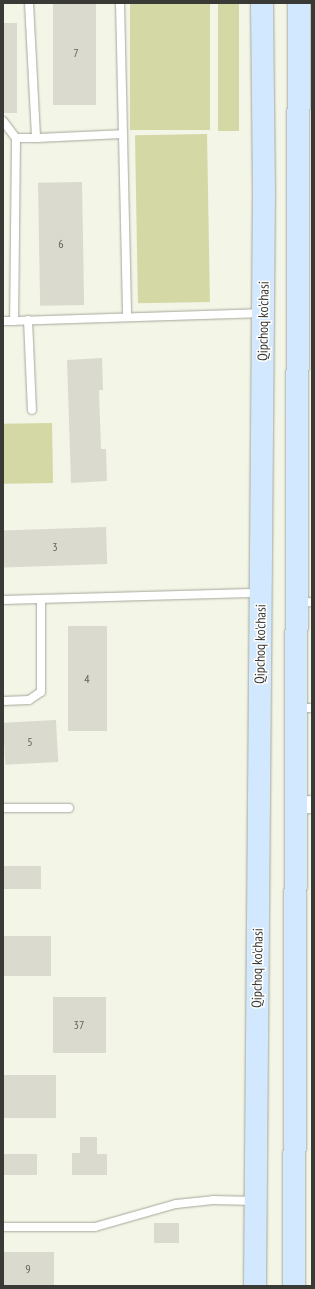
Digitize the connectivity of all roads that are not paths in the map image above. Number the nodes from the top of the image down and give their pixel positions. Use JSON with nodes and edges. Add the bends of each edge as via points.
{"nodes":[{"id":1,"x":29,"y":3,"type":"edge"},
{"id":2,"x":120,"y":3,"type":"edge"},
{"id":3,"x":262,"y":3,"type":"edge"},
{"id":4,"x":299,"y":3,"type":"edge"},
{"id":5,"x":3,"y":121,"type":"edge"},
{"id":6,"x":123,"y":134,"type":"junction"},
{"id":7,"x":16,"y":138,"type":"junction"},
{"id":8,"x":36,"y":138,"type":"junction"},
{"id":9,"x":264,"y":194,"type":"junction"},
{"id":10,"x":298,"y":196,"type":"junction"},
{"id":11,"x":305,"y":283,"type":"edge"},
{"id":12,"x":264,"y":313,"type":"junction"},
{"id":13,"x":127,"y":316,"type":"junction"},
{"id":14,"x":28,"y":320,"type":"junction"},
{"id":15,"x":3,"y":321,"type":"edge"},
{"id":16,"x":14,"y":321,"type":"junction"},
{"id":17,"x":32,"y":410,"type":"dead end"},
{"id":18,"x":297,"y":524,"type":"junction"},
{"id":19,"x":261,"y":525,"type":"junction"},
{"id":20,"x":261,"y":593,"type":"junction"},
{"id":21,"x":3,"y":600,"type":"edge"},
{"id":22,"x":41,"y":600,"type":"junction"},
{"id":23,"x":304,"y":603,"type":"edge"},
{"id":24,"x":3,"y":701,"type":"edge"},
{"id":25,"x":304,"y":708,"type":"edge"},
{"id":26,"x":304,"y":804,"type":"edge"},
{"id":27,"x":3,"y":808,"type":"edge"},
{"id":28,"x":69,"y":808,"type":"dead end"},
{"id":29,"x":255,"y":1201,"type":"junction"},
{"id":30,"x":3,"y":1227,"type":"edge"},
{"id":31,"x":254,"y":1286,"type":"edge"},
{"id":32,"x":294,"y":1286,"type":"edge"}],
"edges":[{"from":1,"to":8,"type":"lane"},
{"from":2,"to":6,"type":"lane"},
{"from":3,"to":9,"type":"main road","name":"Qipchoq ko'chasi"},
{"from":4,"to":10,"type":"main road"},
{"from":5,"to":7,"type":"lane"},
{"from":6,"to":8,"type":"lane"},
{"from":6,"to":13,"type":"lane"},
{"from":7,"to":8,"type":"lane"},
{"from":7,"to":16,"type":"lane"},
{"from":9,"to":10,"type":"main road","via":[[273,187],[282,185]]},
{"from":9,"to":12,"type":"main road","name":"Qipchoq ko'chasi"},
{"from":10,"to":11,"type":"main road"},
{"from":11,"to":18,"type":"main road"},
{"from":12,"to":13,"type":"lane"},
{"from":12,"to":19,"type":"main road","name":"Qipchoq ko'chasi"},
{"from":13,"to":14,"type":"lane"},
{"from":14,"to":16,"type":"lane"},
{"from":14,"to":17,"type":"lane"},
{"from":15,"to":16,"type":"lane"},
{"from":18,"to":19,"type":"main road","via":[[290,532],[281,534]]},
{"from":18,"to":23,"type":"main road"},
{"from":19,"to":20,"type":"main road","name":"Qipchoq ko'chasi"},
{"from":20,"to":22,"type":"lane"},
{"from":20,"to":29,"type":"main road","name":"Qipchoq ko'chasi"},
{"from":21,"to":22,"type":"lane"},
{"from":22,"to":24,"type":"lane","via":[[41,692],[29,700]]},
{"from":23,"to":25,"type":"main road"},
{"from":25,"to":26,"type":"main road"},
{"from":26,"to":32,"type":"main road"},
{"from":27,"to":28,"type":"lane"},
{"from":29,"to":30,"type":"lane","via":[[213,1200],[176,1204],[95,1227]]},
{"from":29,"to":31,"type":"main road","name":"Qipchoq ko'chasi"}]}
